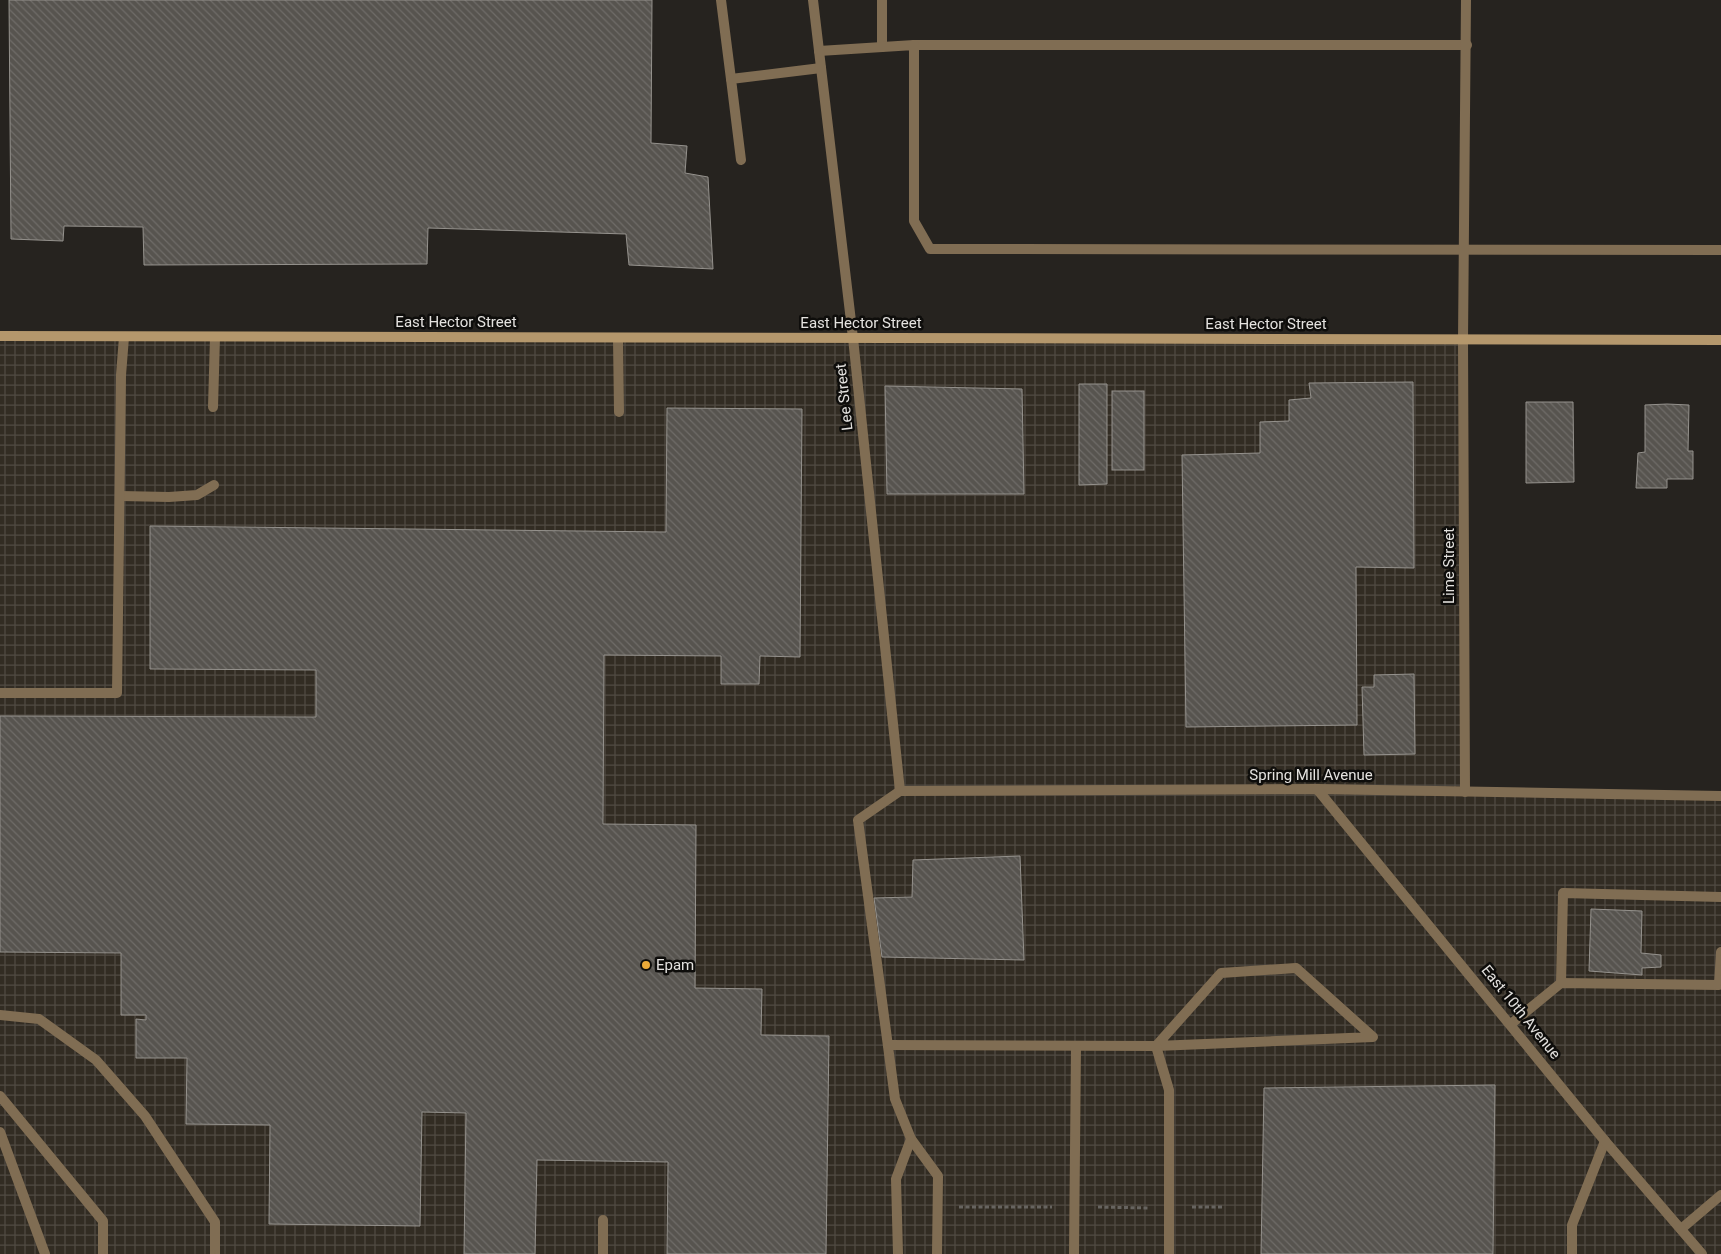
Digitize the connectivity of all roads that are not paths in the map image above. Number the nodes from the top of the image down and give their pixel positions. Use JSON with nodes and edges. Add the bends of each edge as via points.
{"nodes":[{"id":1,"x":721,"y":0,"type":"edge"},
{"id":2,"x":813,"y":0,"type":"edge"},
{"id":3,"x":882,"y":0,"type":"edge"},
{"id":4,"x":1466,"y":0,"type":"edge"},
{"id":5,"x":914,"y":45,"type":"junction"},
{"id":6,"x":1467,"y":45,"type":"junction"},
{"id":7,"x":882,"y":47,"type":"junction"},
{"id":8,"x":819,"y":51,"type":"junction"},
{"id":9,"x":821,"y":68,"type":"junction"},
{"id":10,"x":731,"y":79,"type":"junction"},
{"id":11,"x":741,"y":160,"type":"dead end"},
{"id":12,"x":1464,"y":250,"type":"junction"},
{"id":13,"x":1721,"y":250,"type":"edge"},
{"id":14,"x":0,"y":336,"type":"edge"},
{"id":15,"x":124,"y":337,"type":"junction"},
{"id":16,"x":215,"y":337,"type":"junction"},
{"id":17,"x":618,"y":338,"type":"junction"},
{"id":18,"x":853,"y":338,"type":"junction"},
{"id":19,"x":1463,"y":340,"type":"junction"},
{"id":20,"x":1721,"y":340,"type":"edge"},
{"id":21,"x":214,"y":407,"type":"dead end"},
{"id":22,"x":619,"y":412,"type":"dead end"},
{"id":23,"x":214,"y":485,"type":"dead end"},
{"id":24,"x":121,"y":496,"type":"junction"},
{"id":25,"x":0,"y":693,"type":"edge"},
{"id":26,"x":1317,"y":789,"type":"junction"},
{"id":27,"x":900,"y":791,"type":"junction"},
{"id":28,"x":1465,"y":792,"type":"junction"},
{"id":29,"x":1721,"y":796,"type":"edge"},
{"id":30,"x":1721,"y":897,"type":"edge"},
{"id":31,"x":1721,"y":952,"type":"edge"},
{"id":32,"x":1561,"y":983,"type":"junction"},
{"id":33,"x":0,"y":1015,"type":"edge"},
{"id":34,"x":1511,"y":1024,"type":"junction"},
{"id":35,"x":888,"y":1045,"type":"junction"},
{"id":36,"x":1076,"y":1046,"type":"junction"},
{"id":37,"x":1156,"y":1046,"type":"junction"},
{"id":38,"x":0,"y":1096,"type":"edge"},
{"id":39,"x":0,"y":1132,"type":"edge"},
{"id":40,"x":911,"y":1139,"type":"junction"},
{"id":41,"x":1606,"y":1141,"type":"junction"},
{"id":42,"x":1721,"y":1196,"type":"edge"},
{"id":43,"x":602,"y":1220,"type":"dead end"},
{"id":44,"x":1681,"y":1229,"type":"junction"},
{"id":45,"x":45,"y":1254,"type":"edge"},
{"id":46,"x":103,"y":1254,"type":"edge"},
{"id":47,"x":215,"y":1254,"type":"edge"},
{"id":48,"x":603,"y":1254,"type":"edge"},
{"id":49,"x":898,"y":1254,"type":"edge"},
{"id":50,"x":937,"y":1254,"type":"edge"},
{"id":51,"x":1074,"y":1254,"type":"edge"},
{"id":52,"x":1169,"y":1254,"type":"edge"},
{"id":53,"x":1572,"y":1254,"type":"edge"},
{"id":54,"x":1702,"y":1254,"type":"edge"}],
"edges":[{"from":1,"to":10,"type":"street"},
{"from":2,"to":8,"type":"street","name":"Lee Street"},
{"from":3,"to":7,"type":"street"},
{"from":4,"to":6,"type":"street","name":"Lime Street"},
{"from":5,"to":6,"type":"street"},
{"from":5,"to":7,"type":"street"},
{"from":5,"to":12,"type":"street","via":[[914,221],[930,249]]},
{"from":6,"to":12,"type":"street","name":"Lime Street"},
{"from":7,"to":8,"type":"street"},
{"from":8,"to":9,"type":"street","name":"Lee Street"},
{"from":9,"to":10,"type":"street"},
{"from":9,"to":18,"type":"street","name":"Lee Street"},
{"from":10,"to":11,"type":"street"},
{"from":12,"to":13,"type":"street"},
{"from":12,"to":19,"type":"street","name":"Lime Street"},
{"from":14,"to":15,"type":"main road","name":"East Hector Street"},
{"from":15,"to":16,"type":"main road","name":"East Hector Street"},
{"from":15,"to":24,"type":"street"},
{"from":16,"to":17,"type":"main road","name":"East Hector Street"},
{"from":16,"to":21,"type":"street"},
{"from":17,"to":18,"type":"main road","name":"East Hector Street"},
{"from":17,"to":22,"type":"street"},
{"from":18,"to":19,"type":"main road","name":"East Hector Street"},
{"from":18,"to":27,"type":"street","name":"Lee Street"},
{"from":19,"to":20,"type":"main road","name":"East Hector Street"},
{"from":19,"to":28,"type":"street","name":"Lime Street"},
{"from":23,"to":24,"type":"street","via":[[197,495]]},
{"from":24,"to":25,"type":"street","via":[[117,693]]},
{"from":26,"to":27,"type":"street","name":"Spring Mill Avenue"},
{"from":26,"to":28,"type":"street","name":"Spring Mill Avenue"},
{"from":26,"to":34,"type":"street","name":"East 10th Avenue"},
{"from":27,"to":35,"type":"street","via":[[858,820]]},
{"from":28,"to":29,"type":"street","name":"Spring Mill Avenue"},
{"from":30,"to":32,"type":"street","via":[[1563,893]]},
{"from":31,"to":32,"type":"street","via":[[1719,985]]},
{"from":32,"to":34,"type":"street"},
{"from":33,"to":47,"type":"street","via":[[39,1020],[96,1060],[145,1116],[215,1222]]},
{"from":34,"to":41,"type":"street","name":"East 10th Avenue"},
{"from":35,"to":36,"type":"street"},
{"from":35,"to":40,"type":"street","via":[[895,1100]]},
{"from":36,"to":37,"type":"street"},
{"from":36,"to":51,"type":"street"},
{"from":37,"to":37,"type":"street","via":[[1221,973],[1296,968],[1374,1037]]},
{"from":37,"to":52,"type":"street","via":[[1170,1090]]},
{"from":38,"to":46,"type":"street","via":[[103,1222]]},
{"from":39,"to":45,"type":"street"},
{"from":40,"to":49,"type":"street","via":[[896,1179]]},
{"from":40,"to":50,"type":"street","via":[[938,1176]]},
{"from":41,"to":44,"type":"street","name":"East 10th Avenue"},
{"from":41,"to":53,"type":"street","via":[[1572,1225]]},
{"from":42,"to":44,"type":"street"},
{"from":43,"to":48,"type":"street"},
{"from":44,"to":54,"type":"street","name":"East 10th Avenue"}]}
